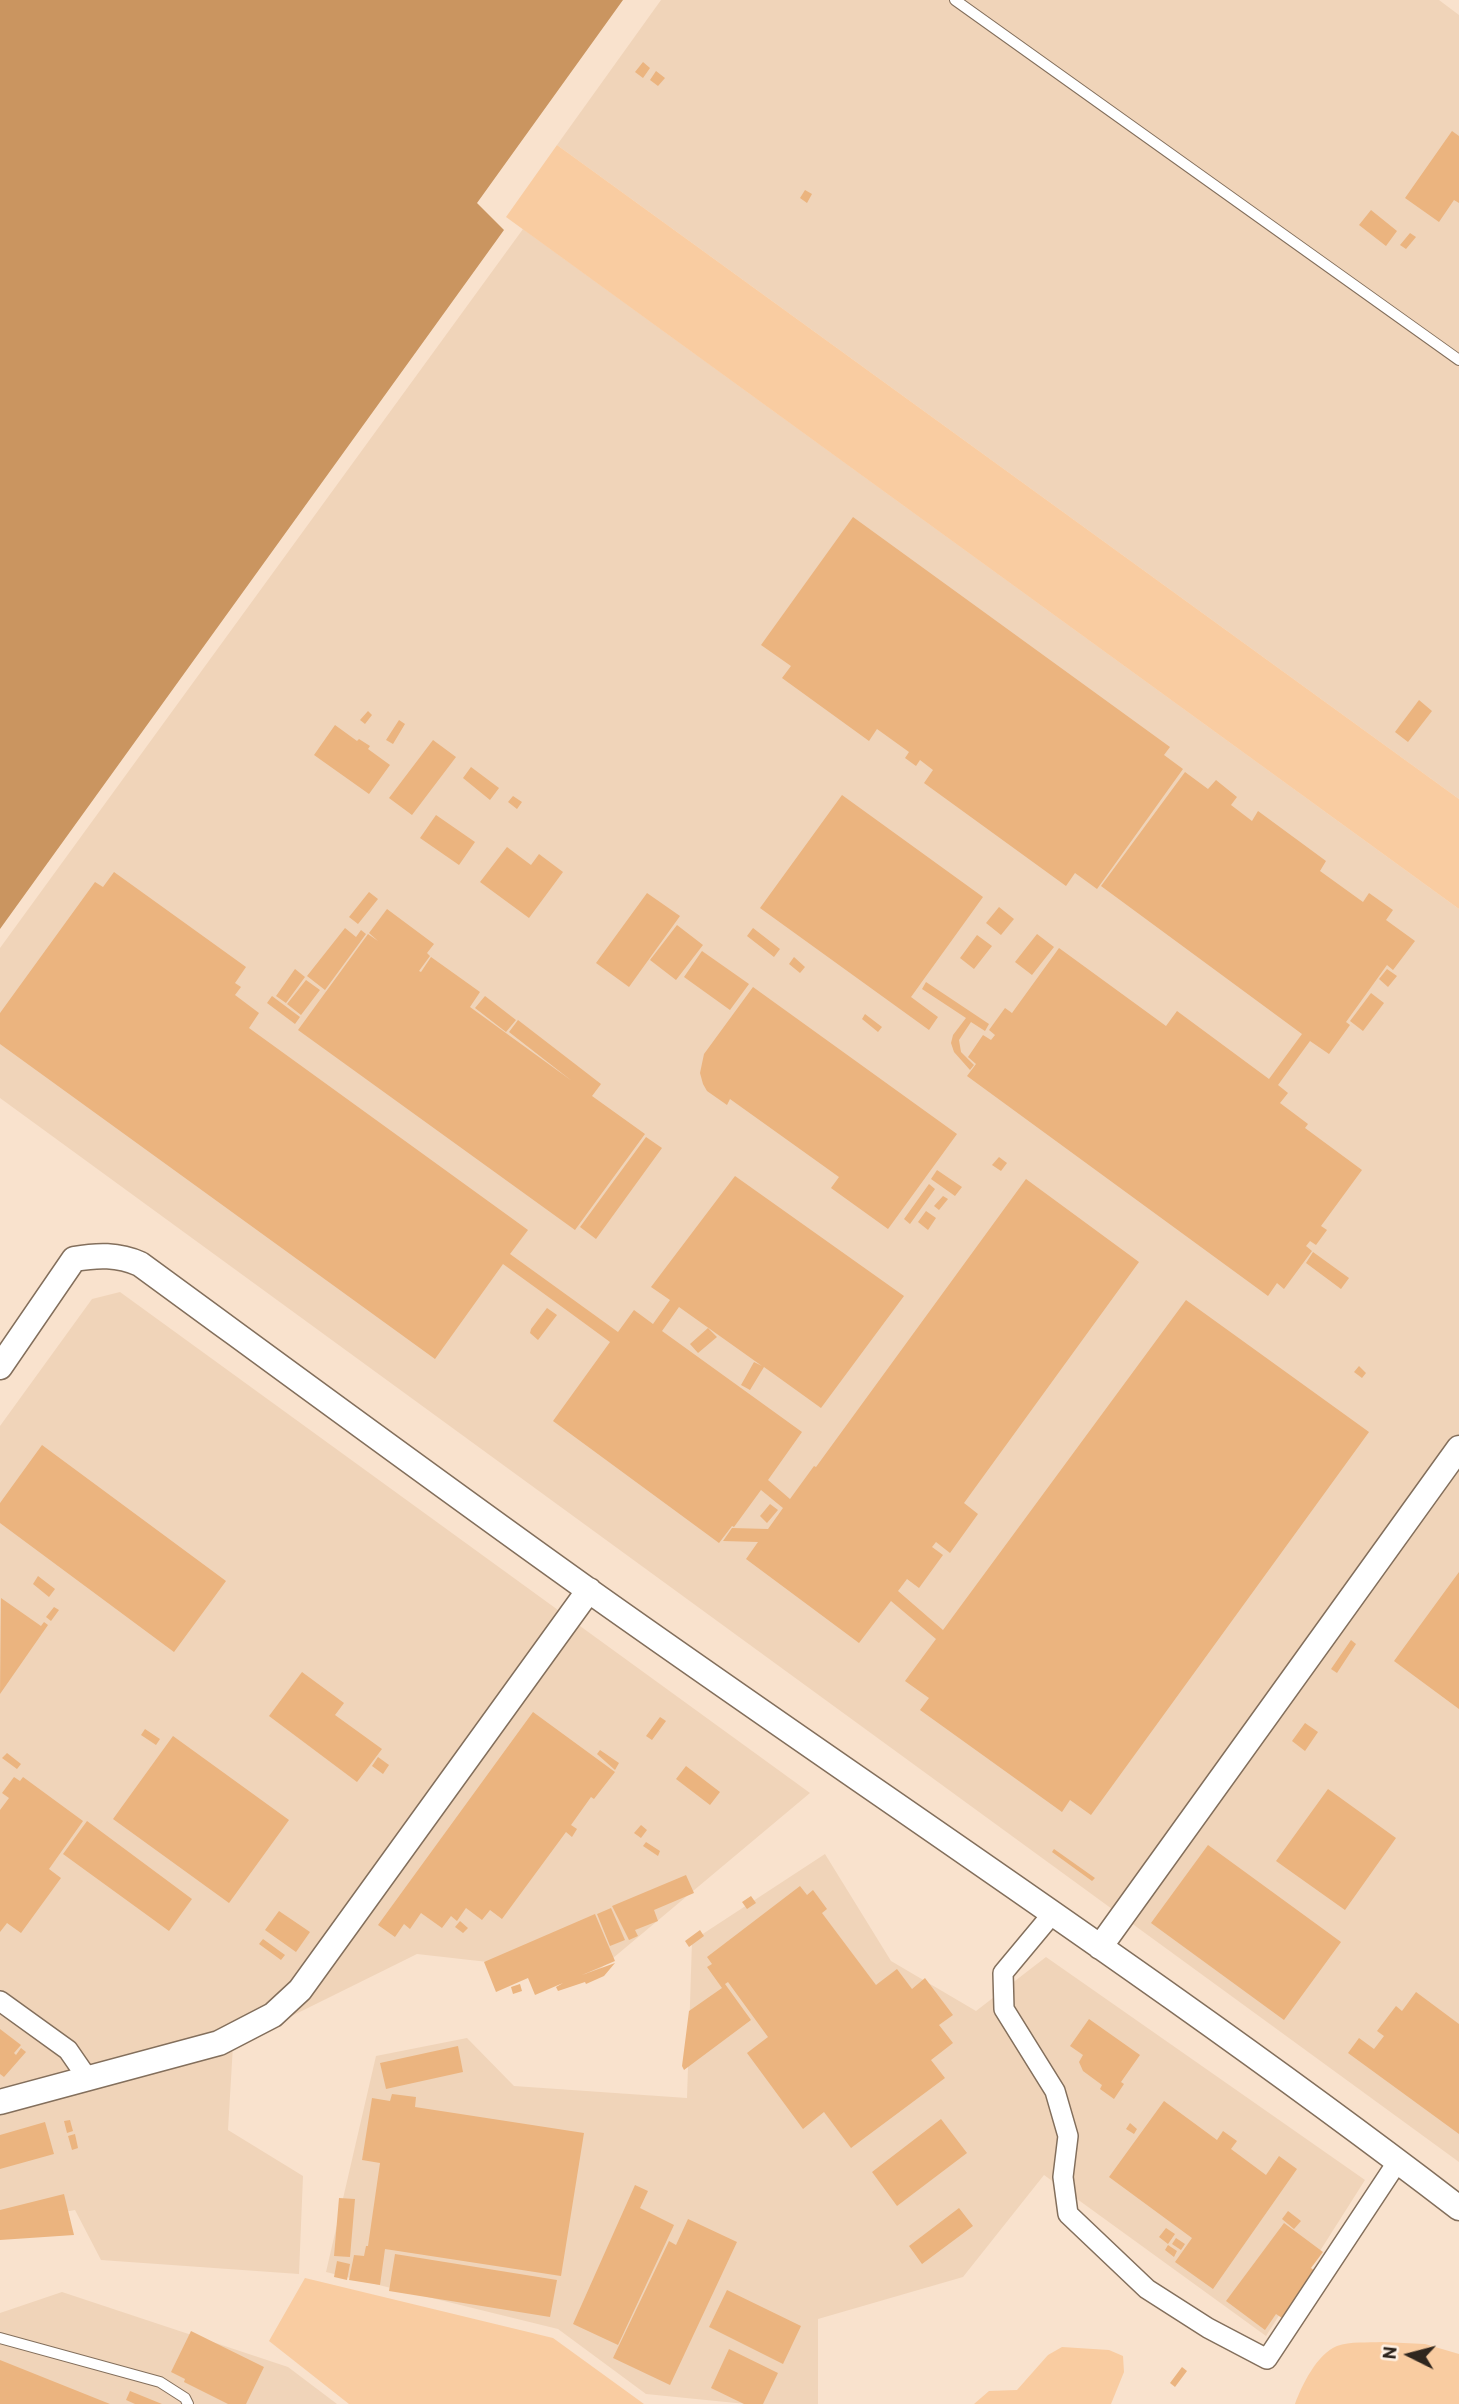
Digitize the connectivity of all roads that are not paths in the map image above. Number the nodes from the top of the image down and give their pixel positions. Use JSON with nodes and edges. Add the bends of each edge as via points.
{"nodes":[{"id":1,"x":955,"y":0,"type":"edge"},
{"id":2,"x":1459,"y":359,"type":"edge"},
{"id":3,"x":0,"y":1367,"type":"edge"},
{"id":4,"x":1459,"y":1448,"type":"edge"},
{"id":5,"x":589,"y":1590,"type":"junction"},
{"id":6,"x":1053,"y":1913,"type":"junction"},
{"id":7,"x":1100,"y":1947,"type":"junction"},
{"id":8,"x":0,"y":2001,"type":"edge"},
{"id":9,"x":88,"y":2079,"type":"junction"},
{"id":10,"x":0,"y":2102,"type":"edge"},
{"id":11,"x":1398,"y":2161,"type":"junction"},
{"id":12,"x":1459,"y":2207,"type":"edge"},
{"id":13,"x":0,"y":2338,"type":"edge"},
{"id":14,"x":188,"y":2404,"type":"edge"}],
"edges":[{"from":1,"to":2,"type":"lane"},
{"from":3,"to":5,"type":"street","via":[[74,1259],[97,1255],[127,1258]]},
{"from":4,"to":7,"type":"street"},
{"from":5,"to":6,"type":"street"},
{"from":5,"to":9,"type":"street","via":[[300,1990],[273,2015],[219,2043]]},
{"from":6,"to":7,"type":"street"},
{"from":6,"to":11,"type":"street","via":[[1003,1973],[1004,2009],[1055,2091],[1068,2136],[1063,2177],[1068,2214],[1147,2289],[1267,2359]]},
{"from":7,"to":11,"type":"street"},
{"from":8,"to":9,"type":"street","via":[[68,2050]]},
{"from":9,"to":10,"type":"street"},
{"from":11,"to":12,"type":"street"},
{"from":13,"to":14,"type":"lane","via":[[160,2382]]}]}
